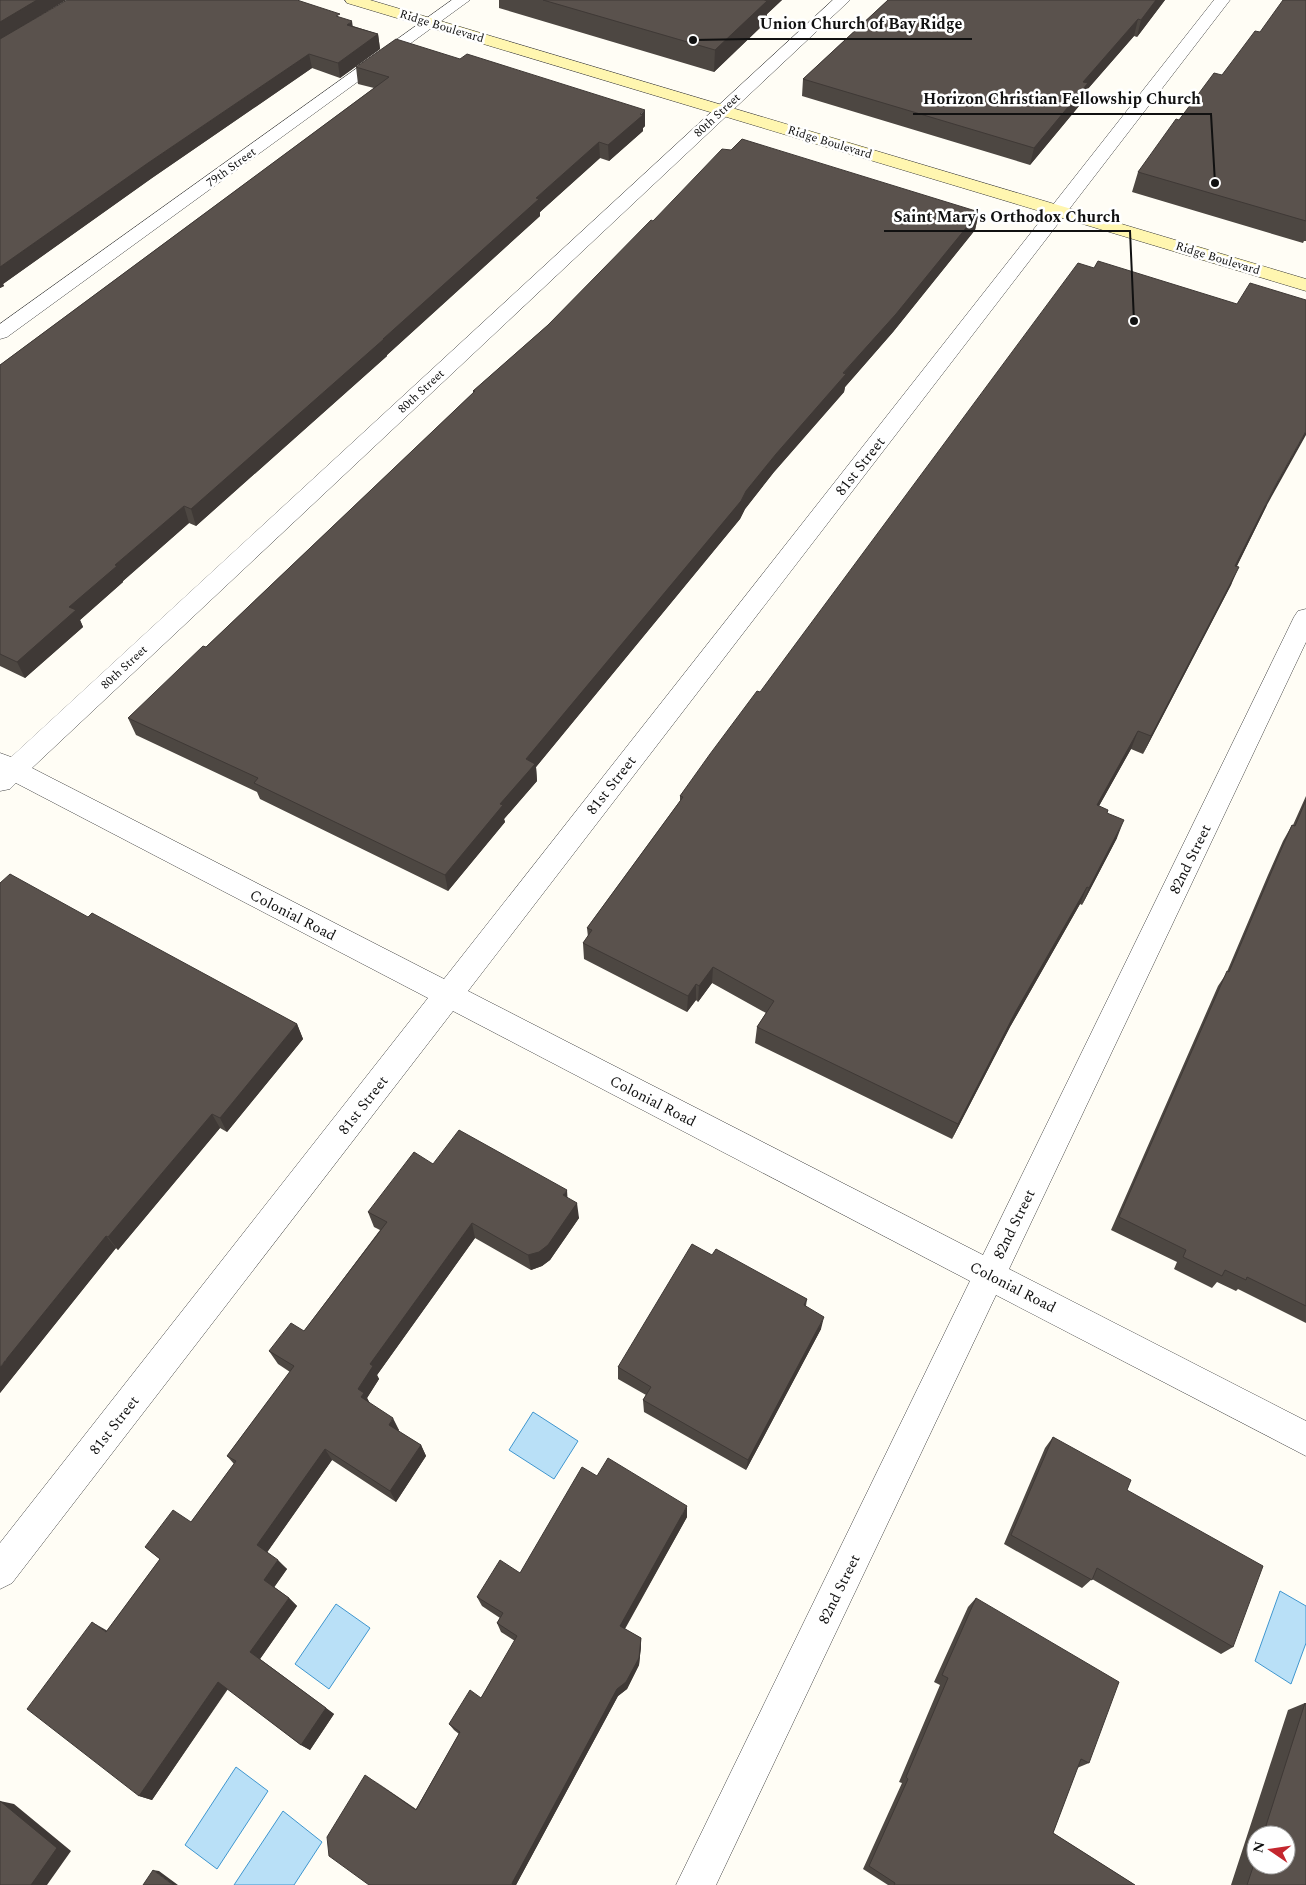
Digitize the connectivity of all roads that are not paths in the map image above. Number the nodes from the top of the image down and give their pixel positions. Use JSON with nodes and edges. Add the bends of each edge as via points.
{"nodes":[{"id":1,"x":354,"y":0,"type":"edge"},
{"id":2,"x":462,"y":0,"type":"edge"},
{"id":3,"x":842,"y":0,"type":"edge"},
{"id":4,"x":1222,"y":0,"type":"edge"},
{"id":5,"x":431,"y":23,"type":"junction"},
{"id":6,"x":723,"y":110,"type":"junction"},
{"id":7,"x":1058,"y":211,"type":"junction"},
{"id":8,"x":1306,"y":285,"type":"edge"},
{"id":9,"x":0,"y":333,"type":"edge"},
{"id":10,"x":1306,"y":617,"type":"edge"},
{"id":11,"x":5,"y":772,"type":"edge"},
{"id":12,"x":449,"y":995,"type":"junction"},
{"id":13,"x":990,"y":1275,"type":"junction"},
{"id":14,"x":1306,"y":1439,"type":"edge"},
{"id":15,"x":0,"y":1570,"type":"edge"},
{"id":16,"x":696,"y":1885,"type":"edge"}],
"edges":[{"from":1,"to":5,"type":"street","name":"Ridge Boulevard"},
{"from":2,"to":5,"type":"street","name":"79th Street"},
{"from":3,"to":6,"type":"street","name":"80th Street"},
{"from":4,"to":7,"type":"street","name":"81st Street"},
{"from":5,"to":6,"type":"street","name":"Ridge Boulevard"},
{"from":5,"to":9,"type":"street","name":"79th Street"},
{"from":6,"to":7,"type":"street","name":"Ridge Boulevard"},
{"from":6,"to":11,"type":"street","name":"80th Street"},
{"from":7,"to":8,"type":"street","name":"Ridge Boulevard"},
{"from":7,"to":12,"type":"street","name":"81st Street"},
{"from":10,"to":13,"type":"street","name":"82nd Street"},
{"from":11,"to":12,"type":"street","name":"Colonial Road"},
{"from":12,"to":13,"type":"street","name":"Colonial Road"},
{"from":12,"to":15,"type":"street","name":"81st Street"},
{"from":13,"to":14,"type":"street","name":"Colonial Road"},
{"from":13,"to":16,"type":"street","name":"82nd Street"}]}
